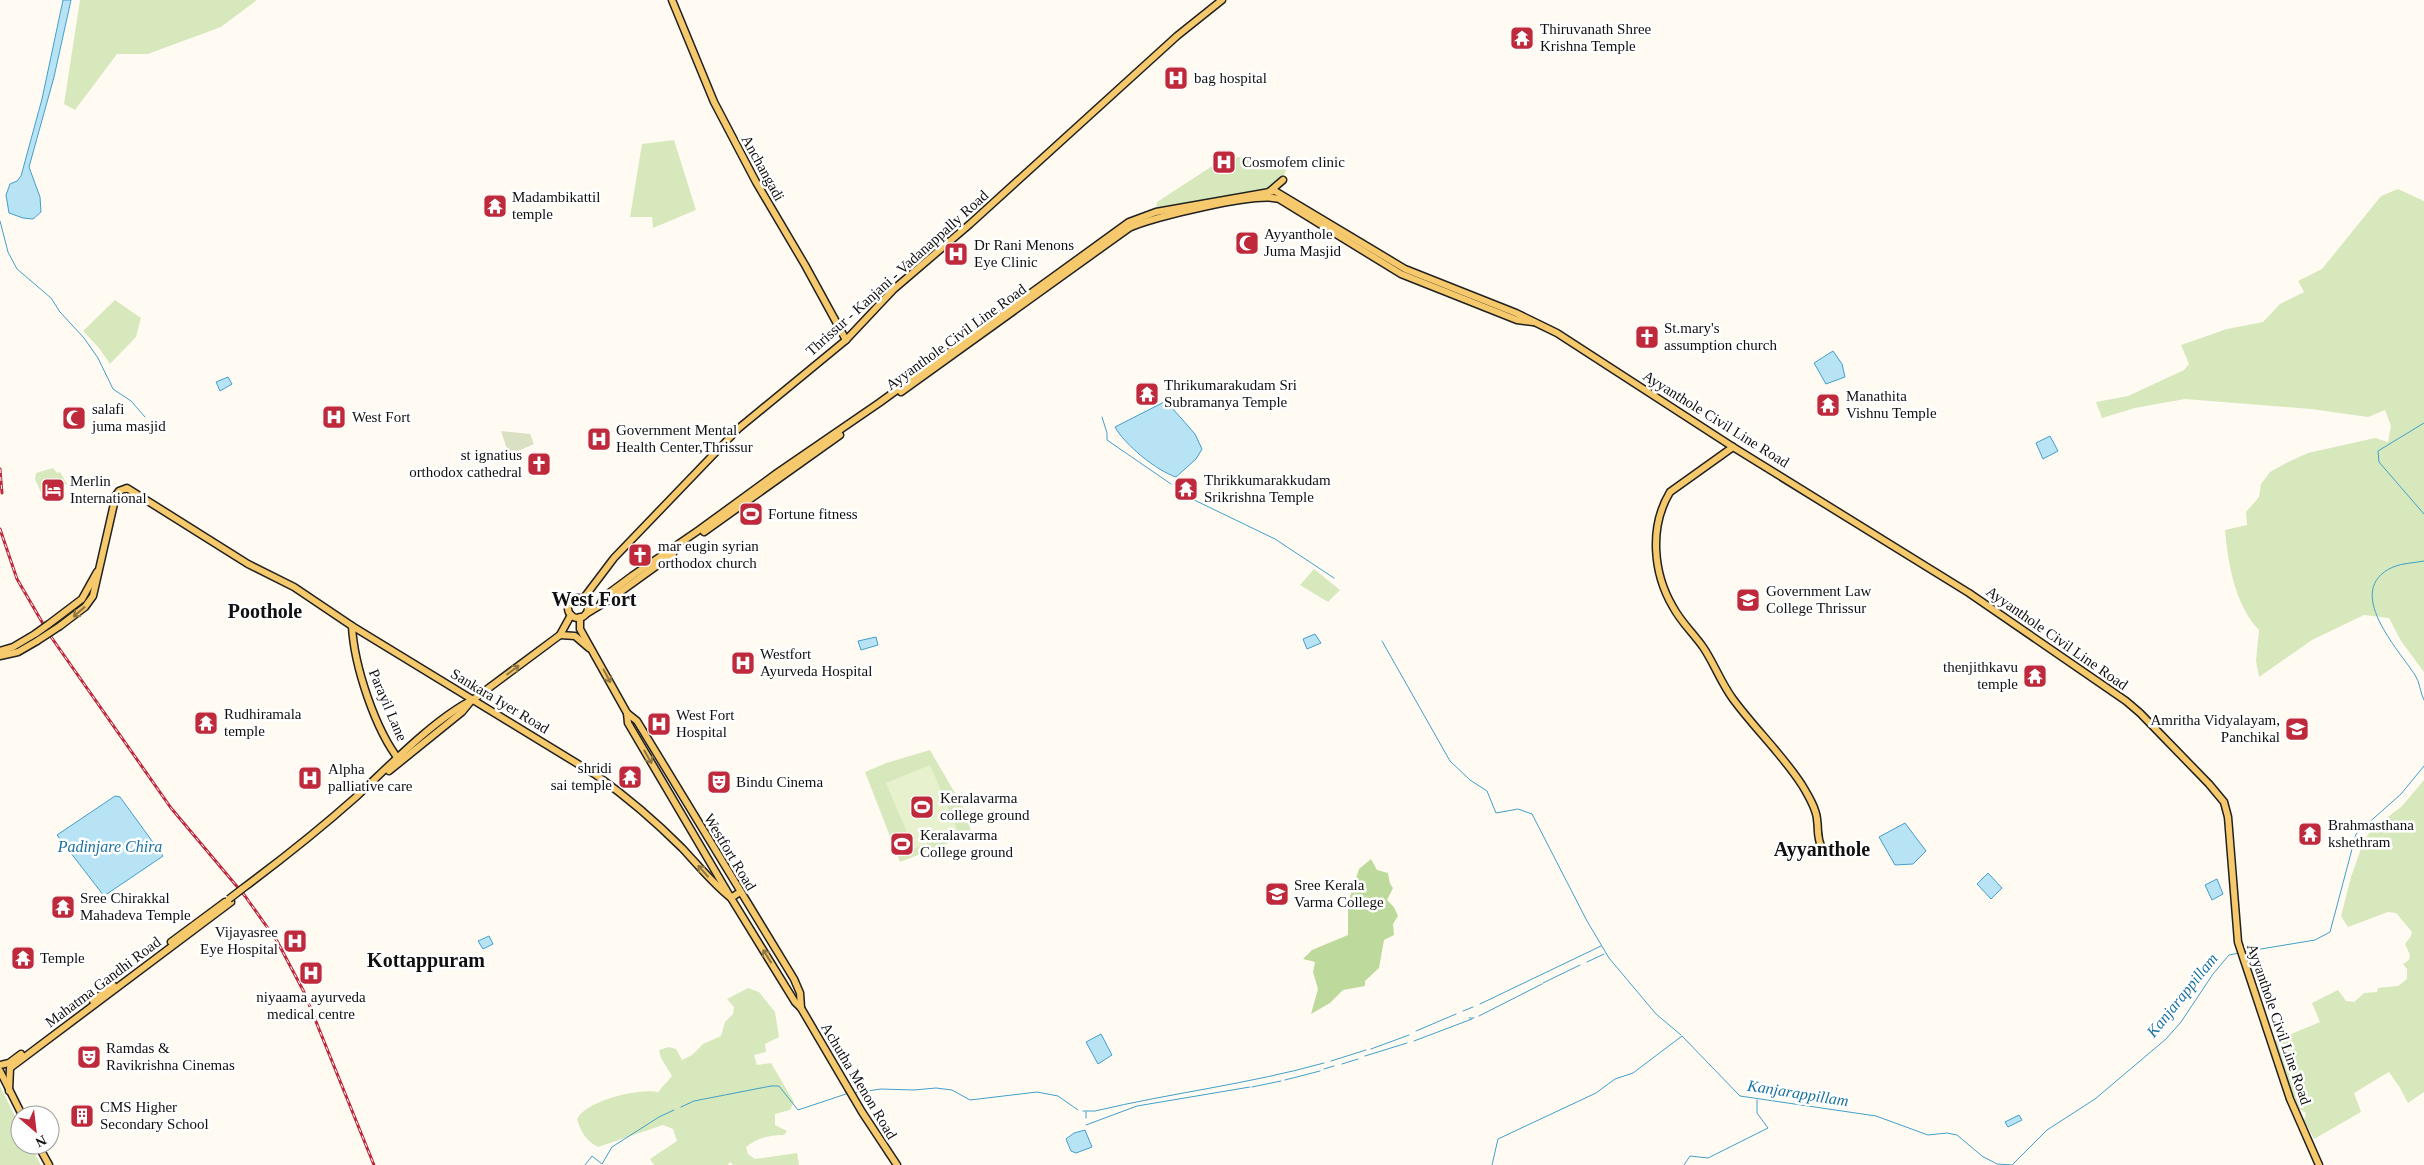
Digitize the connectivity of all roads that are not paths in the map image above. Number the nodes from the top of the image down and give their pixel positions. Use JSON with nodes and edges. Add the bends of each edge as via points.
{"nodes":[{"id":1,"x":672,"y":0,"type":"edge"},
{"id":2,"x":1222,"y":0,"type":"edge"},
{"id":3,"x":1283,"y":180,"type":"dead end"},
{"id":4,"x":1269,"y":194,"type":"junction"},
{"id":5,"x":846,"y":340,"type":"junction"},
{"id":6,"x":1734,"y":447,"type":"junction"},
{"id":7,"x":102,"y":559,"type":"junction"},
{"id":8,"x":583,"y":599,"type":"junction"},
{"id":9,"x":571,"y":615,"type":"junction"},
{"id":10,"x":583,"y":616,"type":"junction"},
{"id":11,"x":352,"y":626,"type":"junction"},
{"id":12,"x":560,"y":635,"type":"junction"},
{"id":13,"x":36,"y":638,"type":"junction"},
{"id":14,"x":0,"y":651,"type":"edge"},
{"id":15,"x":594,"y":653,"type":"junction"},
{"id":16,"x":0,"y":656,"type":"edge"},
{"id":17,"x":474,"y":699,"type":"junction"},
{"id":18,"x":627,"y":713,"type":"junction"},
{"id":19,"x":399,"y":760,"type":"junction"},
{"id":20,"x":1822,"y":849,"type":"dead end"},
{"id":21,"x":740,"y":892,"type":"junction"},
{"id":22,"x":730,"y":898,"type":"junction"},
{"id":23,"x":230,"y":900,"type":"junction"},
{"id":24,"x":754,"y":916,"type":"junction"},
{"id":25,"x":744,"y":922,"type":"junction"},
{"id":26,"x":802,"y":1008,"type":"junction"},
{"id":27,"x":0,"y":1065,"type":"edge"},
{"id":28,"x":0,"y":1071,"type":"edge"},
{"id":29,"x":9,"y":1091,"type":"junction"},
{"id":30,"x":17,"y":1105,"type":"edge"},
{"id":31,"x":898,"y":1165,"type":"edge"},
{"id":32,"x":2319,"y":1165,"type":"edge"}],
"edges":[{"from":1,"to":5,"type":"main road","name":"Anchangadi","via":[[714,102]]},
{"from":2,"to":5,"type":"main road","name":"Thrissur - Kanjani - Vadanappally Road","via":[[1177,36],[970,224],[894,288]]},
{"from":3,"to":4,"type":"main road"},
{"from":4,"to":6,"type":"main road","name":"Ayyanthole Civil Line Road","via":[[1279,192],[1314,217],[1405,269],[1557,332]]},
{"from":4,"to":10,"type":"main road","name":"Ayyanthole Civil Line Road","via":[[1129,222],[964,345],[632,576]]},
{"from":5,"to":8,"type":"main road","name":"Thrissur - Kanjani - Vadanappally Road","via":[[770,400],[734,434],[614,558]]},
{"from":6,"to":20,"type":"main road","via":[[1670,492],[1664,501],[1656,536],[1660,579],[1674,608],[1704,649],[1728,692],[1802,785],[1816,816],[1816,835]]},
{"from":6,"to":32,"type":"main road","name":"Ayyanthole Civil Line Road","via":[[1969,593],[2140,713],[2224,802],[2228,816],[2238,942],[2244,966],[2290,1099]]},
{"from":7,"to":11,"type":"main road","name":"Sankara Iyer Road","via":[[116,495],[122,489],[132,490]]},
{"from":7,"to":13,"type":"main road","bridge":true,"via":[[82,599]]},
{"from":7,"to":13,"type":"main road","one_way":true,"bridge":true,"via":[[93,596],[85,607],[60,626]]},
{"from":8,"to":9,"type":"main road","via":[[571,600],[568,609]]},
{"from":8,"to":10,"type":"main road","via":[[588,607]]},
{"from":9,"to":10,"type":"main road"},
{"from":9,"to":12,"type":"main road"},
{"from":10,"to":15,"type":"main road","name":"Westfort Road","via":[[580,629]]},
{"from":11,"to":17,"type":"main road","name":"Sankara Iyer Road"},
{"from":11,"to":19,"type":"main road","name":"Parayil Lane","via":[[366,691]]},
{"from":12,"to":15,"type":"main road","name":"Westfort Road","via":[[575,636]]},
{"from":17,"to":12,"type":"main road","one_way":true},
{"from":13,"to":14,"type":"main road"},
{"from":13,"to":16,"type":"main road","via":[[18,652]]},
{"from":15,"to":18,"type":"main road","name":"Westfort Road","one_way":true},
{"from":17,"to":19,"type":"main road","via":[[460,706]]},
{"from":22,"to":17,"type":"main road","name":"Sankara Iyer Road","one_way":true,"via":[[632,802],[596,775]]},
{"from":18,"to":21,"type":"main road","name":"Westfort Road","via":[[637,720]]},
{"from":18,"to":22,"type":"main road","name":"Westfort Road","one_way":true,"via":[[628,724]]},
{"from":19,"to":23,"type":"main road","via":[[327,827]]},
{"from":21,"to":22,"type":"main road"},
{"from":21,"to":24,"type":"main road","name":"Westfort Road"},
{"from":22,"to":25,"type":"main road","name":"Sankara Iyer Road"},
{"from":23,"to":27,"type":"main road","name":"Mahatma Gandhi Road","via":[[9,1063]]},
{"from":23,"to":29,"type":"main road","name":"Mahatma Gandhi Road","via":[[10,1068]]},
{"from":24,"to":25,"type":"main road"},
{"from":24,"to":26,"type":"main road","name":"Westfort Road","via":[[794,979]]},
{"from":26,"to":25,"type":"main road","name":"Sankara Iyer Road","one_way":true},
{"from":26,"to":31,"type":"main road","name":"Achutha Menon Road","via":[[862,1112]]},
{"from":28,"to":29,"type":"main road"},
{"from":29,"to":30,"type":"main road"}]}
